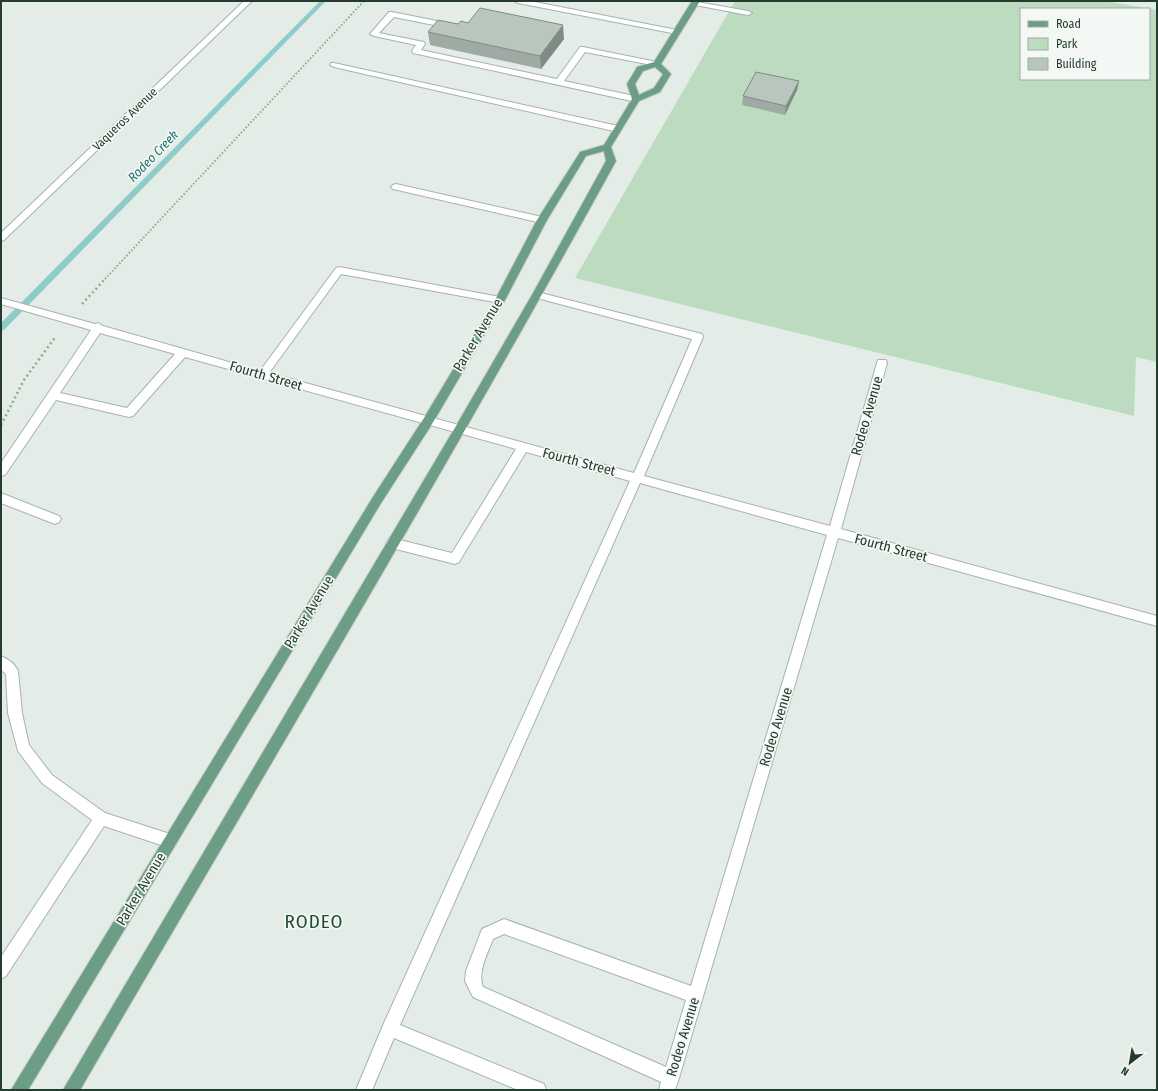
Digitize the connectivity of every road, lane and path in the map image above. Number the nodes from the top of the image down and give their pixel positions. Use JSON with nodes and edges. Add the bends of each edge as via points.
{"nodes":[{"id":1,"x":248,"y":1,"type":"edge"},
{"id":2,"x":364,"y":1,"type":"edge"},
{"id":3,"x":518,"y":1,"type":"edge"},
{"id":4,"x":695,"y":2,"type":"edge"},
{"id":5,"x":748,"y":13,"type":"dead end"},
{"id":6,"x":449,"y":26,"type":"edge"},
{"id":7,"x":677,"y":32,"type":"junction"},
{"id":8,"x":657,"y":64,"type":"junction"},
{"id":9,"x":334,"y":65,"type":"dead end"},
{"id":10,"x":560,"y":81,"type":"junction"},
{"id":11,"x":636,"y":98,"type":"junction"},
{"id":12,"x":618,"y":129,"type":"junction"},
{"id":13,"x":607,"y":147,"type":"junction"},
{"id":14,"x":396,"y":187,"type":"dead end"},
{"id":15,"x":542,"y":220,"type":"junction"},
{"id":16,"x":1,"y":238,"type":"edge"},
{"id":17,"x":537,"y":294,"type":"junction"},
{"id":18,"x":1,"y":300,"type":"edge"},
{"id":19,"x":500,"y":300,"type":"junction"},
{"id":20,"x":69,"y":319,"type":"junction"},
{"id":21,"x":98,"y":328,"type":"junction"},
{"id":22,"x":183,"y":352,"type":"junction"},
{"id":23,"x":882,"y":363,"type":"dead end"},
{"id":24,"x":262,"y":375,"type":"junction"},
{"id":25,"x":53,"y":395,"type":"junction"},
{"id":26,"x":428,"y":421,"type":"junction"},
{"id":27,"x":1,"y":426,"type":"edge"},
{"id":28,"x":460,"y":430,"type":"junction"},
{"id":29,"x":523,"y":447,"type":"junction"},
{"id":30,"x":1,"y":472,"type":"edge"},
{"id":31,"x":637,"y":478,"type":"junction"},
{"id":32,"x":1,"y":498,"type":"edge"},
{"id":33,"x":55,"y":519,"type":"dead end"},
{"id":34,"x":834,"y":532,"type":"junction"},
{"id":35,"x":392,"y":543,"type":"junction"},
{"id":36,"x":1157,"y":621,"type":"edge"},
{"id":37,"x":1,"y":662,"type":"edge"},
{"id":38,"x":101,"y":818,"type":"junction"},
{"id":39,"x":170,"y":842,"type":"junction"},
{"id":40,"x":1,"y":971,"type":"edge"},
{"id":41,"x":695,"y":995,"type":"junction"},
{"id":42,"x":390,"y":1029,"type":"junction"},
{"id":43,"x":669,"y":1084,"type":"edge"},
{"id":44,"x":19,"y":1090,"type":"edge"},
{"id":45,"x":71,"y":1090,"type":"edge"},
{"id":46,"x":364,"y":1090,"type":"edge"},
{"id":47,"x":538,"y":1090,"type":"edge"}],
"edges":[{"from":1,"to":16,"type":"street","name":"Vaqueros Avenue"},
{"from":2,"to":20,"type":"path"},
{"from":3,"to":7,"type":"street"},
{"from":4,"to":5,"type":"street"},
{"from":4,"to":7,"type":"main road"},
{"from":6,"to":10,"type":"street","via":[[392,14],[374,34],[421,44],[416,51]]},
{"from":7,"to":8,"type":"main road"},
{"from":8,"to":10,"type":"street","via":[[583,49]]},
{"from":8,"to":11,"type":"main road","via":[[640,69],[631,84]]},
{"from":8,"to":11,"type":"main road","via":[[666,74],[657,90]]},
{"from":9,"to":12,"type":"street"},
{"from":10,"to":11,"type":"street"},
{"from":11,"to":12,"type":"main road"},
{"from":12,"to":13,"type":"main road"},
{"from":13,"to":15,"type":"main road","name":"Parker Avenue","via":[[583,154]]},
{"from":13,"to":17,"type":"main road","via":[[611,161]]},
{"from":14,"to":15,"type":"street"},
{"from":15,"to":19,"type":"main road","name":"Parker Avenue"},
{"from":17,"to":28,"type":"main road"},
{"from":17,"to":31,"type":"street","via":[[698,337]]},
{"from":18,"to":20,"type":"street","name":"Fourth Street"},
{"from":19,"to":24,"type":"street","via":[[339,270]]},
{"from":19,"to":26,"type":"main road","name":"Parker Avenue"},
{"from":20,"to":21,"type":"street","name":"Fourth Street"},
{"from":20,"to":27,"type":"path","via":[[24,380]]},
{"from":21,"to":22,"type":"street","name":"Fourth Street"},
{"from":21,"to":25,"type":"street"},
{"from":22,"to":24,"type":"street","name":"Fourth Street"},
{"from":22,"to":25,"type":"street","via":[[129,414]]},
{"from":23,"to":34,"type":"street","name":"Rodeo Avenue"},
{"from":24,"to":26,"type":"street","name":"Fourth Street"},
{"from":25,"to":30,"type":"street"},
{"from":26,"to":28,"type":"street","name":"Fourth Street"},
{"from":26,"to":39,"type":"main road","name":"Parker Avenue","via":[[377,500]]},
{"from":28,"to":29,"type":"street","name":"Fourth Street"},
{"from":28,"to":35,"type":"main road"},
{"from":29,"to":31,"type":"street","name":"Fourth Street"},
{"from":29,"to":35,"type":"street","via":[[455,559]]},
{"from":31,"to":34,"type":"street","name":"Fourth Street"},
{"from":31,"to":42,"type":"street"},
{"from":32,"to":33,"type":"street"},
{"from":34,"to":36,"type":"street","name":"Fourth Street"},
{"from":34,"to":41,"type":"street","name":"Rodeo Avenue"},
{"from":35,"to":45,"type":"main road"},
{"from":37,"to":38,"type":"street","via":[[12,671],[15,713],[23,746],[47,779]]},
{"from":38,"to":39,"type":"street"},
{"from":38,"to":40,"type":"street"},
{"from":39,"to":44,"type":"main road","name":"Parker Avenue"},
{"from":41,"to":43,"type":"street","name":"Rodeo Avenue"},
{"from":41,"to":43,"type":"street","via":[[504,926],[487,934],[474,970],[472,981],[478,992]]},
{"from":42,"to":46,"type":"street"},
{"from":42,"to":47,"type":"street"}]}
